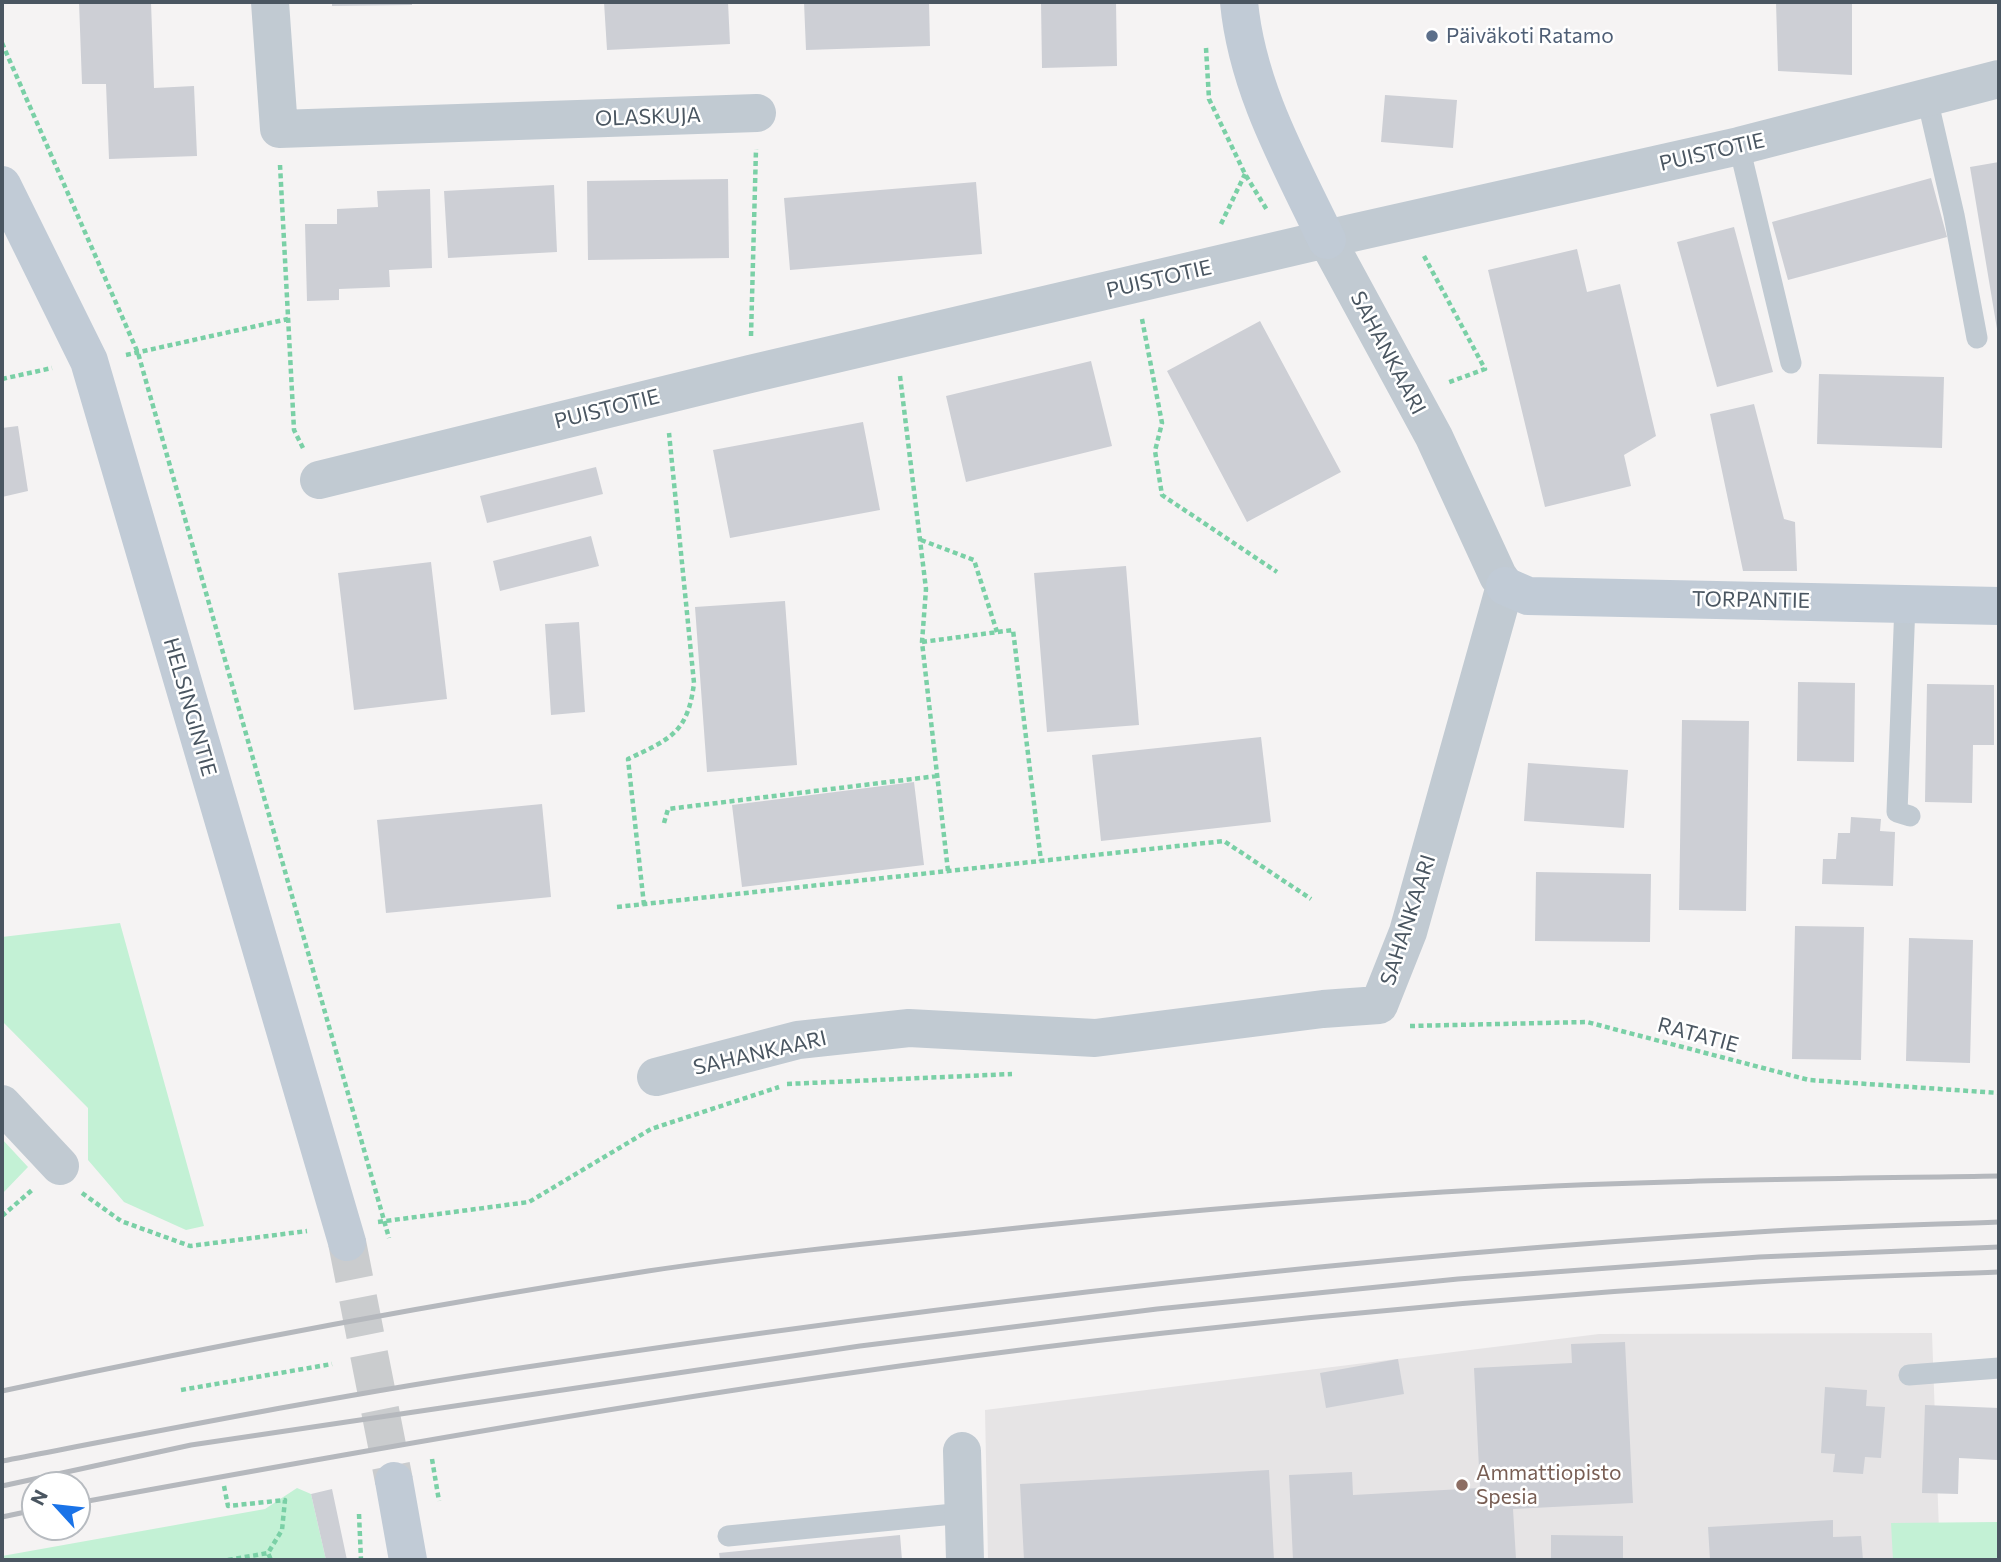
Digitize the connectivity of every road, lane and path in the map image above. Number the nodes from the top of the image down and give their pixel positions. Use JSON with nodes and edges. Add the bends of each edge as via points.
{"nodes":[{"id":1,"x":270,"y":2,"type":"edge"},
{"id":2,"x":1239,"y":2,"type":"edge"},
{"id":3,"x":1205,"y":38,"type":"dead end"},
{"id":4,"x":1999,"y":79,"type":"edge"},
{"id":5,"x":1927,"y":98,"type":"junction"},
{"id":6,"x":757,"y":113,"type":"joint"},
{"id":7,"x":279,"y":129,"type":"junction"},
{"id":8,"x":1739,"y":146,"type":"junction"},
{"id":9,"x":2,"y":185,"type":"edge"},
{"id":10,"x":1327,"y":240,"type":"junction"},
{"id":11,"x":1290,"y":248,"type":"junction"},
{"id":12,"x":1437,"y":252,"type":"dead end"},
{"id":13,"x":1423,"y":256,"type":"junction"},
{"id":14,"x":1412,"y":257,"type":"dead end"},
{"id":15,"x":1135,"y":285,"type":"junction"},
{"id":16,"x":288,"y":319,"type":"junction"},
{"id":17,"x":1977,"y":338,"type":"dead end"},
{"id":18,"x":895,"y":340,"type":"junction"},
{"id":19,"x":138,"y":353,"type":"dead end"},
{"id":20,"x":89,"y":361,"type":"junction"},
{"id":21,"x":1791,"y":363,"type":"dead end"},
{"id":22,"x":750,"y":374,"type":"junction"},
{"id":23,"x":2,"y":379,"type":"edge"},
{"id":24,"x":1438,"y":386,"type":"dead end"},
{"id":25,"x":665,"y":395,"type":"junction"},
{"id":26,"x":319,"y":480,"type":"joint"},
{"id":27,"x":920,"y":540,"type":"junction"},
{"id":28,"x":1277,"y":572,"type":"dead end"},
{"id":29,"x":1505,"y":586,"type":"junction"},
{"id":30,"x":1905,"y":604,"type":"junction"},
{"id":31,"x":1999,"y":606,"type":"edge"},
{"id":32,"x":997,"y":632,"type":"junction"},
{"id":33,"x":922,"y":642,"type":"junction"},
{"id":34,"x":937,"y":776,"type":"junction"},
{"id":35,"x":1910,"y":816,"type":"dead end"},
{"id":36,"x":664,"y":823,"type":"dead end"},
{"id":37,"x":1041,"y":861,"type":"junction"},
{"id":38,"x":948,"y":871,"type":"junction"},
{"id":39,"x":1311,"y":899,"type":"dead end"},
{"id":40,"x":644,"y":905,"type":"junction"},
{"id":41,"x":617,"y":907,"type":"dead end"},
{"id":42,"x":1402,"y":1026,"type":"dead end"},
{"id":43,"x":656,"y":1077,"type":"dead end"},
{"id":44,"x":1999,"y":1093,"type":"edge"},
{"id":45,"x":2,"y":1104,"type":"edge"},
{"id":46,"x":651,"y":1129,"type":"dead end"},
{"id":47,"x":60,"y":1167,"type":"joint"},
{"id":48,"x":529,"y":1202,"type":"dead end"},
{"id":49,"x":347,"y":1242,"type":"tunnel mouth"},
{"id":50,"x":190,"y":1246,"type":"dead end"},
{"id":51,"x":332,"y":1364,"type":"dead end"},
{"id":52,"x":1999,"y":1368,"type":"edge"},
{"id":53,"x":1909,"y":1375,"type":"dead end"},
{"id":54,"x":181,"y":1390,"type":"dead end"},
{"id":55,"x":962,"y":1451,"type":"dead end"},
{"id":56,"x":394,"y":1481,"type":"tunnel mouth"},
{"id":57,"x":224,"y":1486,"type":"dead end"},
{"id":58,"x":358,"y":1510,"type":"dead end"},
{"id":59,"x":964,"y":1513,"type":"junction"},
{"id":60,"x":728,"y":1536,"type":"dead end"},
{"id":61,"x":268,"y":1553,"type":"junction"},
{"id":62,"x":228,"y":1560,"type":"edge"},
{"id":63,"x":271,"y":1560,"type":"edge"},
{"id":64,"x":361,"y":1560,"type":"edge"},
{"id":65,"x":408,"y":1560,"type":"edge"},
{"id":66,"x":965,"y":1560,"type":"edge"}],
"edges":[{"from":1,"to":7,"type":"street"},
{"from":2,"to":10,"type":"main road","via":[[1242,33],[1265,111]]},
{"from":3,"to":11,"type":"path","via":[[1209,99],[1245,174]]},
{"from":4,"to":5,"type":"street","name":"PUISTOTIE"},
{"from":5,"to":8,"type":"street","name":"PUISTOTIE"},
{"from":5,"to":17,"type":"lane"},
{"from":6,"to":7,"type":"street","name":"OLASKUJA"},
{"from":6,"to":22,"type":"path"},
{"from":7,"to":16,"type":"path"},
{"from":8,"to":10,"type":"street","name":"PUISTOTIE"},
{"from":8,"to":21,"type":"lane"},
{"from":9,"to":20,"type":"main road","name":"HELSINGINTIE"},
{"from":10,"to":11,"type":"street","name":"PUISTOTIE"},
{"from":10,"to":29,"type":"street","name":"SAHANKAARI","via":[[1434,437]]},
{"from":11,"to":15,"type":"street","name":"PUISTOTIE"},
{"from":12,"to":13,"type":"path"},
{"from":13,"to":14,"type":"path"},
{"from":13,"to":24,"type":"path","via":[[1485,369]]},
{"from":15,"to":18,"type":"street","name":"PUISTOTIE"},
{"from":15,"to":28,"type":"path","via":[[1162,423],[1155,451],[1162,495]]},
{"from":16,"to":19,"type":"path"},
{"from":16,"to":26,"type":"path","via":[[294,429]]},
{"from":18,"to":22,"type":"street","name":"PUISTOTIE"},
{"from":18,"to":27,"type":"path"},
{"from":20,"to":23,"type":"path"},
{"from":20,"to":49,"type":"main road","name":"HELSINGINTIE"},
{"from":22,"to":25,"type":"street","name":"PUISTOTIE"},
{"from":25,"to":26,"type":"street","name":"PUISTOTIE"},
{"from":25,"to":40,"type":"path","via":[[694,683],[692,704],[681,727],[628,759]]},
{"from":27,"to":32,"type":"path","via":[[974,560]]},
{"from":27,"to":33,"type":"path","via":[[926,589]]},
{"from":29,"to":30,"type":"main road","name":"TORPANTIE","via":[[1528,596]]},
{"from":29,"to":43,"type":"street","name":"SAHANKAARI","via":[[1408,932],[1379,1005],[1095,1038],[909,1028],[798,1040]]},
{"from":30,"to":31,"type":"main road","name":"TORPANTIE"},
{"from":30,"to":35,"type":"lane","via":[[1897,812]]},
{"from":32,"to":33,"type":"path"},
{"from":32,"to":37,"type":"path","via":[[1013,630]]},
{"from":33,"to":34,"type":"path"},
{"from":34,"to":36,"type":"path","via":[[668,810]]},
{"from":34,"to":38,"type":"path"},
{"from":37,"to":38,"type":"path"},
{"from":37,"to":39,"type":"path","via":[[1224,841]]},
{"from":38,"to":40,"type":"path"},
{"from":40,"to":41,"type":"path"},
{"from":42,"to":44,"type":"path","name":"RATATIE","via":[[1587,1022],[1810,1080]]},
{"from":45,"to":47,"type":"street"},
{"from":46,"to":48,"type":"path"},
{"from":47,"to":50,"type":"path","via":[[84,1196],[121,1221]]},
{"from":51,"to":54,"type":"path"},
{"from":52,"to":53,"type":"lane"},
{"from":55,"to":59,"type":"street"},
{"from":56,"to":65,"type":"main road"},
{"from":57,"to":61,"type":"path","via":[[228,1507],[285,1500],[282,1530]]},
{"from":58,"to":64,"type":"path"},
{"from":59,"to":60,"type":"lane"},
{"from":59,"to":66,"type":"street"},
{"from":61,"to":62,"type":"path"},
{"from":61,"to":63,"type":"path"}]}
